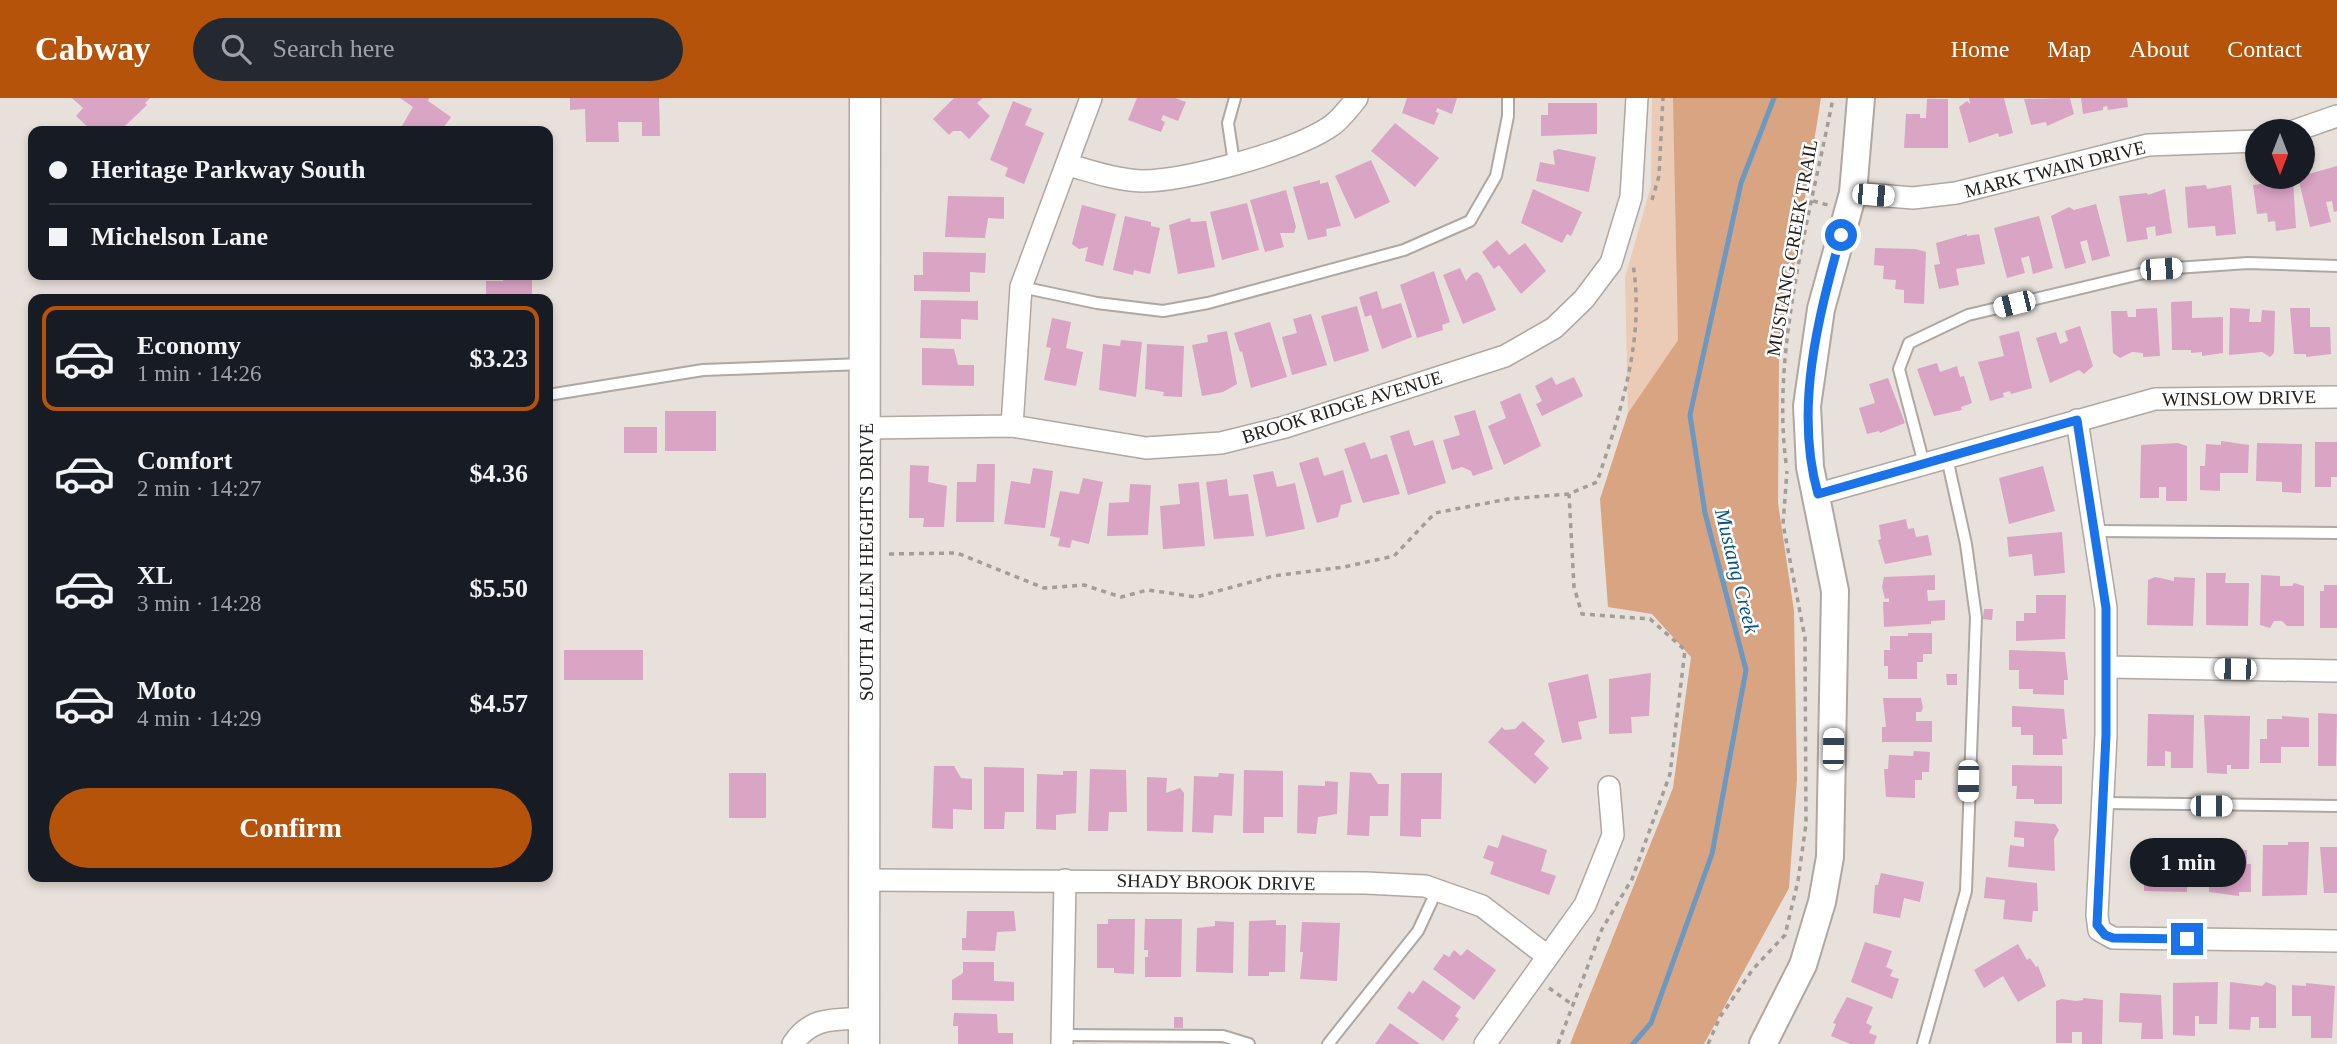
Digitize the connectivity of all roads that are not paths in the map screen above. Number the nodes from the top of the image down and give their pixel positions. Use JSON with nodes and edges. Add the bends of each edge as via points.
{"nodes":[{"id":1,"x":865,"y":98,"type":"edge"},
{"id":2,"x":1091,"y":98,"type":"edge"},
{"id":3,"x":1236,"y":98,"type":"edge"},
{"id":4,"x":1357,"y":98,"type":"edge"},
{"id":5,"x":1508,"y":98,"type":"edge"},
{"id":6,"x":1637,"y":98,"type":"edge"},
{"id":7,"x":1861,"y":98,"type":"edge"},
{"id":8,"x":2337,"y":116,"type":"edge"},
{"id":9,"x":2315,"y":124,"type":"edge"},
{"id":10,"x":2245,"y":141,"type":"edge"},
{"id":11,"x":1234,"y":163,"type":"junction"},
{"id":12,"x":1069,"y":164,"type":"junction"},
{"id":13,"x":1853,"y":193,"type":"junction"},
{"id":14,"x":2337,"y":266,"type":"edge"},
{"id":15,"x":1021,"y":287,"type":"junction"},
{"id":16,"x":866,"y":364,"type":"junction"},
{"id":17,"x":553,"y":394,"type":"edge"},
{"id":18,"x":2337,"y":397,"type":"edge"},
{"id":19,"x":2077,"y":420,"type":"junction"},
{"id":20,"x":1012,"y":426,"type":"junction"},
{"id":21,"x":866,"y":428,"type":"junction"},
{"id":22,"x":1947,"y":458,"type":"junction"},
{"id":23,"x":1924,"y":464,"type":"junction"},
{"id":24,"x":1818,"y":494,"type":"junction"},
{"id":25,"x":2096,"y":530,"type":"junction"},
{"id":26,"x":2337,"y":533,"type":"edge"},
{"id":27,"x":2107,"y":667,"type":"junction"},
{"id":28,"x":2337,"y":671,"type":"edge"},
{"id":29,"x":1609,"y":787,"type":"dead end"},
{"id":30,"x":2103,"y":803,"type":"junction"},
{"id":31,"x":2337,"y":807,"type":"edge"},
{"id":32,"x":865,"y":880,"type":"junction"},
{"id":33,"x":1065,"y":880,"type":"junction"},
{"id":34,"x":1437,"y":890,"type":"junction"},
{"id":35,"x":2337,"y":941,"type":"edge"},
{"id":36,"x":1546,"y":956,"type":"junction"},
{"id":37,"x":863,"y":1033,"type":"edge"},
{"id":38,"x":1062,"y":1040,"type":"edge"},
{"id":39,"x":1768,"y":1043,"type":"edge"},
{"id":40,"x":793,"y":1044,"type":"edge"},
{"id":41,"x":1249,"y":1044,"type":"edge"},
{"id":42,"x":1328,"y":1044,"type":"edge"},
{"id":43,"x":1485,"y":1044,"type":"edge"},
{"id":44,"x":1923,"y":1044,"type":"edge"}],
"edges":[{"from":1,"to":16,"type":"main road","name":"SOUTH ALLEN HEIGHTS DRIVE"},
{"from":2,"to":12,"type":"street"},
{"from":3,"to":11,"type":"lane","via":[[1228,123]]},
{"from":4,"to":11,"type":"street","via":[[1332,125]]},
{"from":5,"to":15,"type":"lane","via":[[1496,177],[1470,221],[1404,250],[1163,311]]},
{"from":6,"to":20,"type":"street","name":"BROOK RIDGE AVENUE","via":[[1630,197],[1611,263],[1554,328],[1505,356],[1221,443],[1146,448]]},
{"from":7,"to":13,"type":"street"},
{"from":8,"to":9,"type":"street"},
{"from":10,"to":13,"type":"street","name":"MARK TWAIN DRIVE","via":[[2148,145],[1956,193],[1913,198]]},
{"from":11,"to":12,"type":"street","via":[[1157,181],[1107,176]]},
{"from":12,"to":15,"type":"street"},
{"from":13,"to":24,"type":"street","via":[[1821,309],[1807,406],[1810,467]]},
{"from":14,"to":23,"type":"lane","via":[[2248,263],[2161,269],[1968,315],[1909,343],[1899,369]]},
{"from":15,"to":20,"type":"street"},
{"from":16,"to":17,"type":"lane","via":[[703,370]]},
{"from":16,"to":21,"type":"main road","name":"SOUTH ALLEN HEIGHTS DRIVE"},
{"from":18,"to":19,"type":"street","name":"WINSLOW DRIVE","via":[[2155,398]]},
{"from":19,"to":22,"type":"street","name":"WINSLOW DRIVE"},
{"from":19,"to":25,"type":"street"},
{"from":20,"to":21,"type":"street","name":"BROOK RIDGE AVENUE"},
{"from":21,"to":32,"type":"main road","name":"SOUTH ALLEN HEIGHTS DRIVE"},
{"from":22,"to":23,"type":"street","name":"WINSLOW DRIVE"},
{"from":22,"to":44,"type":"lane","via":[[1976,617],[1966,891]]},
{"from":23,"to":24,"type":"street","name":"WINSLOW DRIVE"},
{"from":24,"to":39,"type":"street","via":[[1835,591],[1830,857],[1803,965]]},
{"from":25,"to":26,"type":"lane"},
{"from":25,"to":27,"type":"street","via":[[2106,608]]},
{"from":27,"to":28,"type":"street"},
{"from":27,"to":30,"type":"street"},
{"from":29,"to":36,"type":"street","via":[[1613,835],[1585,905]]},
{"from":30,"to":31,"type":"lane"},
{"from":30,"to":35,"type":"street","via":[[2099,930],[2113,938]]},
{"from":32,"to":33,"type":"street","name":"SHADY BROOK DRIVE"},
{"from":32,"to":37,"type":"main road","name":"SOUTH ALLEN HEIGHTS DRIVE"},
{"from":33,"to":34,"type":"street","name":"SHADY BROOK DRIVE","via":[[1366,883]]},
{"from":33,"to":38,"type":"street"},
{"from":34,"to":36,"type":"street","name":"SHADY BROOK DRIVE","via":[[1482,906]]},
{"from":34,"to":42,"type":"lane","via":[[1418,931]]},
{"from":36,"to":43,"type":"street"},
{"from":37,"to":40,"type":"street","via":[[820,1021],[801,1032]]},
{"from":38,"to":41,"type":"lane","via":[[1223,1036]]}]}
